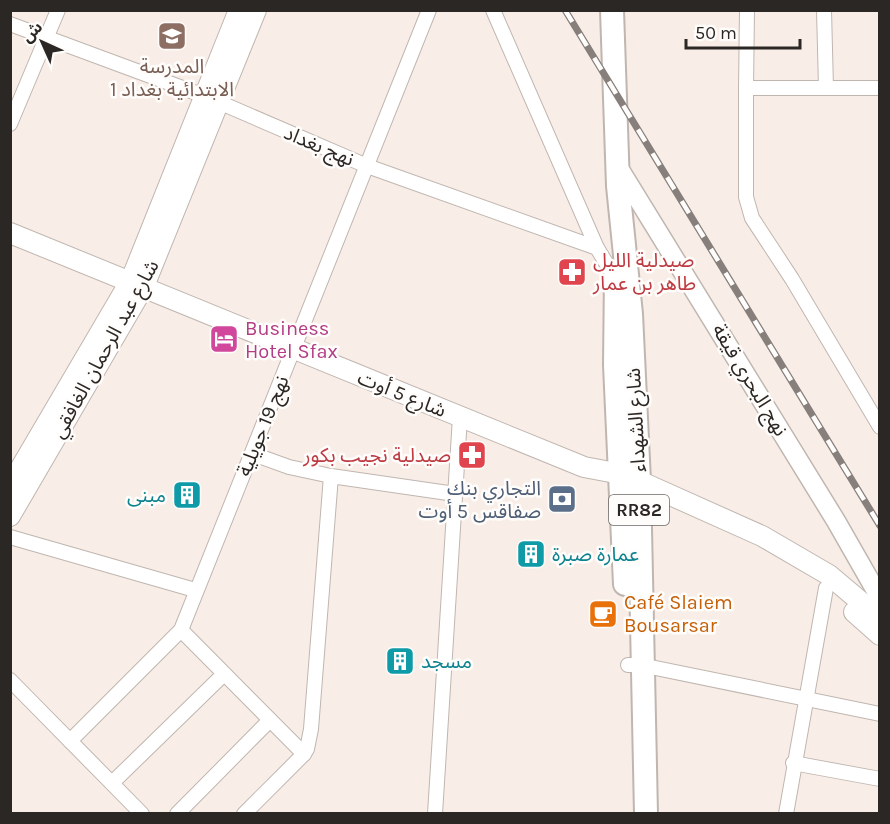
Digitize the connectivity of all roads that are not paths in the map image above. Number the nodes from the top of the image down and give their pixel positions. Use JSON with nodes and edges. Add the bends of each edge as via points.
{"nodes":[{"id":1,"x":58,"y":10,"type":"edge"},
{"id":2,"x":239,"y":10,"type":"edge"},
{"id":3,"x":256,"y":10,"type":"edge"},
{"id":4,"x":429,"y":10,"type":"edge"},
{"id":5,"x":493,"y":10,"type":"edge"},
{"id":6,"x":612,"y":10,"type":"edge"},
{"id":7,"x":747,"y":10,"type":"edge"},
{"id":8,"x":824,"y":10,"type":"edge"},
{"id":9,"x":10,"y":24,"type":"edge"},
{"id":10,"x":47,"y":38,"type":"junction"},
{"id":11,"x":746,"y":88,"type":"junction"},
{"id":12,"x":826,"y":88,"type":"junction"},
{"id":13,"x":879,"y":88,"type":"edge"},
{"id":14,"x":213,"y":100,"type":"junction"},
{"id":15,"x":10,"y":124,"type":"edge"},
{"id":16,"x":617,"y":165,"type":"junction"},
{"id":17,"x":367,"y":166,"type":"junction"},
{"id":18,"x":619,"y":208,"type":"junction"},
{"id":19,"x":10,"y":233,"type":"edge"},
{"id":20,"x":597,"y":248,"type":"junction"},
{"id":21,"x":616,"y":279,"type":"junction"},
{"id":22,"x":137,"y":283,"type":"junction"},
{"id":23,"x":293,"y":350,"type":"junction"},
{"id":24,"x":460,"y":417,"type":"junction"},
{"id":25,"x":879,"y":428,"type":"edge"},
{"id":26,"x":253,"y":454,"type":"junction"},
{"id":27,"x":331,"y":476,"type":"junction"},
{"id":28,"x":630,"y":483,"type":"junction"},
{"id":29,"x":10,"y":486,"type":"edge"},
{"id":30,"x":455,"y":494,"type":"junction"},
{"id":31,"x":10,"y":516,"type":"edge"},
{"id":32,"x":10,"y":537,"type":"edge"},
{"id":33,"x":826,"y":588,"type":"junction"},
{"id":34,"x":195,"y":590,"type":"junction"},
{"id":35,"x":879,"y":598,"type":"edge"},
{"id":36,"x":879,"y":618,"type":"edge"},
{"id":37,"x":181,"y":630,"type":"junction"},
{"id":38,"x":879,"y":635,"type":"edge"},
{"id":39,"x":634,"y":665,"type":"junction"},
{"id":40,"x":224,"y":674,"type":"junction"},
{"id":41,"x":10,"y":680,"type":"edge"},
{"id":42,"x":808,"y":699,"type":"junction"},
{"id":43,"x":879,"y":714,"type":"edge"},
{"id":44,"x":270,"y":720,"type":"junction"},
{"id":45,"x":70,"y":741,"type":"junction"},
{"id":46,"x":304,"y":754,"type":"junction"},
{"id":47,"x":794,"y":763,"type":"junction"},
{"id":48,"x":879,"y":779,"type":"edge"},
{"id":49,"x":112,"y":783,"type":"junction"},
{"id":50,"x":142,"y":813,"type":"edge"},
{"id":51,"x":177,"y":813,"type":"edge"},
{"id":52,"x":244,"y":813,"type":"edge"},
{"id":53,"x":435,"y":813,"type":"edge"},
{"id":54,"x":634,"y":813,"type":"edge"},
{"id":55,"x":646,"y":813,"type":"edge"},
{"id":56,"x":786,"y":813,"type":"edge"}],
"edges":[{"from":1,"to":10,"type":"street"},
{"from":2,"to":14,"type":"main road","name":"شارع عبد الرحمان الغافقي"},
{"from":3,"to":14,"type":"main road","name":"شارع عبد الرحمان الغافقي"},
{"from":4,"to":17,"type":"street","name":"نهج 19 جويلية"},
{"from":5,"to":20,"type":"street"},
{"from":6,"to":16,"type":"main road","name":"شارع الشهداء","number":"RR82"},
{"from":7,"to":11,"type":"street"},
{"from":8,"to":12,"type":"street"},
{"from":9,"to":10,"type":"street","name":"نهج بغداد"},
{"from":10,"to":14,"type":"street","name":"نهج بغداد"},
{"from":10,"to":15,"type":"street"},
{"from":11,"to":12,"type":"street"},
{"from":11,"to":25,"type":"street","via":[[746,197],[752,218]]},
{"from":12,"to":13,"type":"street"},
{"from":14,"to":17,"type":"street","name":"نهج بغداد"},
{"from":14,"to":22,"type":"main road","name":"شارع عبد الرحمان الغافقي"},
{"from":16,"to":18,"type":"main road","name":"شارع الشهداء","number":"RR82"},
{"from":16,"to":35,"type":"street","name":"نهج البحري قيقة","via":[[836,521]]},
{"from":17,"to":20,"type":"street","name":"نهج بغداد"},
{"from":17,"to":23,"type":"street","name":"نهج 19 جويلية"},
{"from":18,"to":21,"type":"main road","name":"شارع الشهداء","number":"RR82"},
{"from":18,"to":28,"type":"main road","name":"شارع الشهداء","number":"RR82","via":[[631,314]]},
{"from":19,"to":22,"type":"main road","name":"شارع 5 أوت"},
{"from":20,"to":21,"type":"street"},
{"from":21,"to":28,"type":"main road","name":"شارع الشهداء","number":"RR82","via":[[615,355]]},
{"from":22,"to":23,"type":"main road","name":"شارع 5 أوت"},
{"from":22,"to":29,"type":"main road","name":"شارع عبد الرحمان الغافقي"},
{"from":22,"to":31,"type":"main road","name":"شارع عبد الرحمان الغافقي"},
{"from":23,"to":24,"type":"main road","name":"شارع 5 أوت"},
{"from":23,"to":26,"type":"street","name":"نهج 19 جويلية"},
{"from":24,"to":28,"type":"main road","name":"شارع 5 أوت"},
{"from":24,"to":30,"type":"street"},
{"from":26,"to":27,"type":"street"},
{"from":26,"to":34,"type":"street","name":"نهج 19 جويلية"},
{"from":27,"to":30,"type":"street"},
{"from":27,"to":46,"type":"street","via":[[311,729]]},
{"from":28,"to":33,"type":"main road","name":"شارع 5 أوت"},
{"from":28,"to":36,"type":"main road","name":"شارع 5 أوت","via":[[724,517],[796,554],[830,575]]},
{"from":28,"to":39,"type":"main road","name":"شارع الشهداء","number":"RR82"},
{"from":30,"to":53,"type":"street"},
{"from":32,"to":34,"type":"street"},
{"from":33,"to":38,"type":"main road","name":"شارع 5 أوت"},
{"from":33,"to":42,"type":"street"},
{"from":34,"to":37,"type":"street","name":"نهج 19 جويلية"},
{"from":37,"to":40,"type":"street"},
{"from":37,"to":45,"type":"street","name":"نهج 19 جويلية"},
{"from":39,"to":42,"type":"street"},
{"from":39,"to":54,"type":"main road","name":"شارع الشهداء","number":"RR82"},
{"from":39,"to":55,"type":"main road","name":"شارع الشهداء","number":"RR82"},
{"from":40,"to":44,"type":"street"},
{"from":40,"to":49,"type":"street"},
{"from":41,"to":45,"type":"street"},
{"from":42,"to":43,"type":"street"},
{"from":42,"to":47,"type":"street"},
{"from":44,"to":46,"type":"street"},
{"from":44,"to":51,"type":"street"},
{"from":45,"to":49,"type":"street"},
{"from":46,"to":52,"type":"street"},
{"from":47,"to":48,"type":"street"},
{"from":47,"to":56,"type":"street"},
{"from":49,"to":50,"type":"street"}]}
